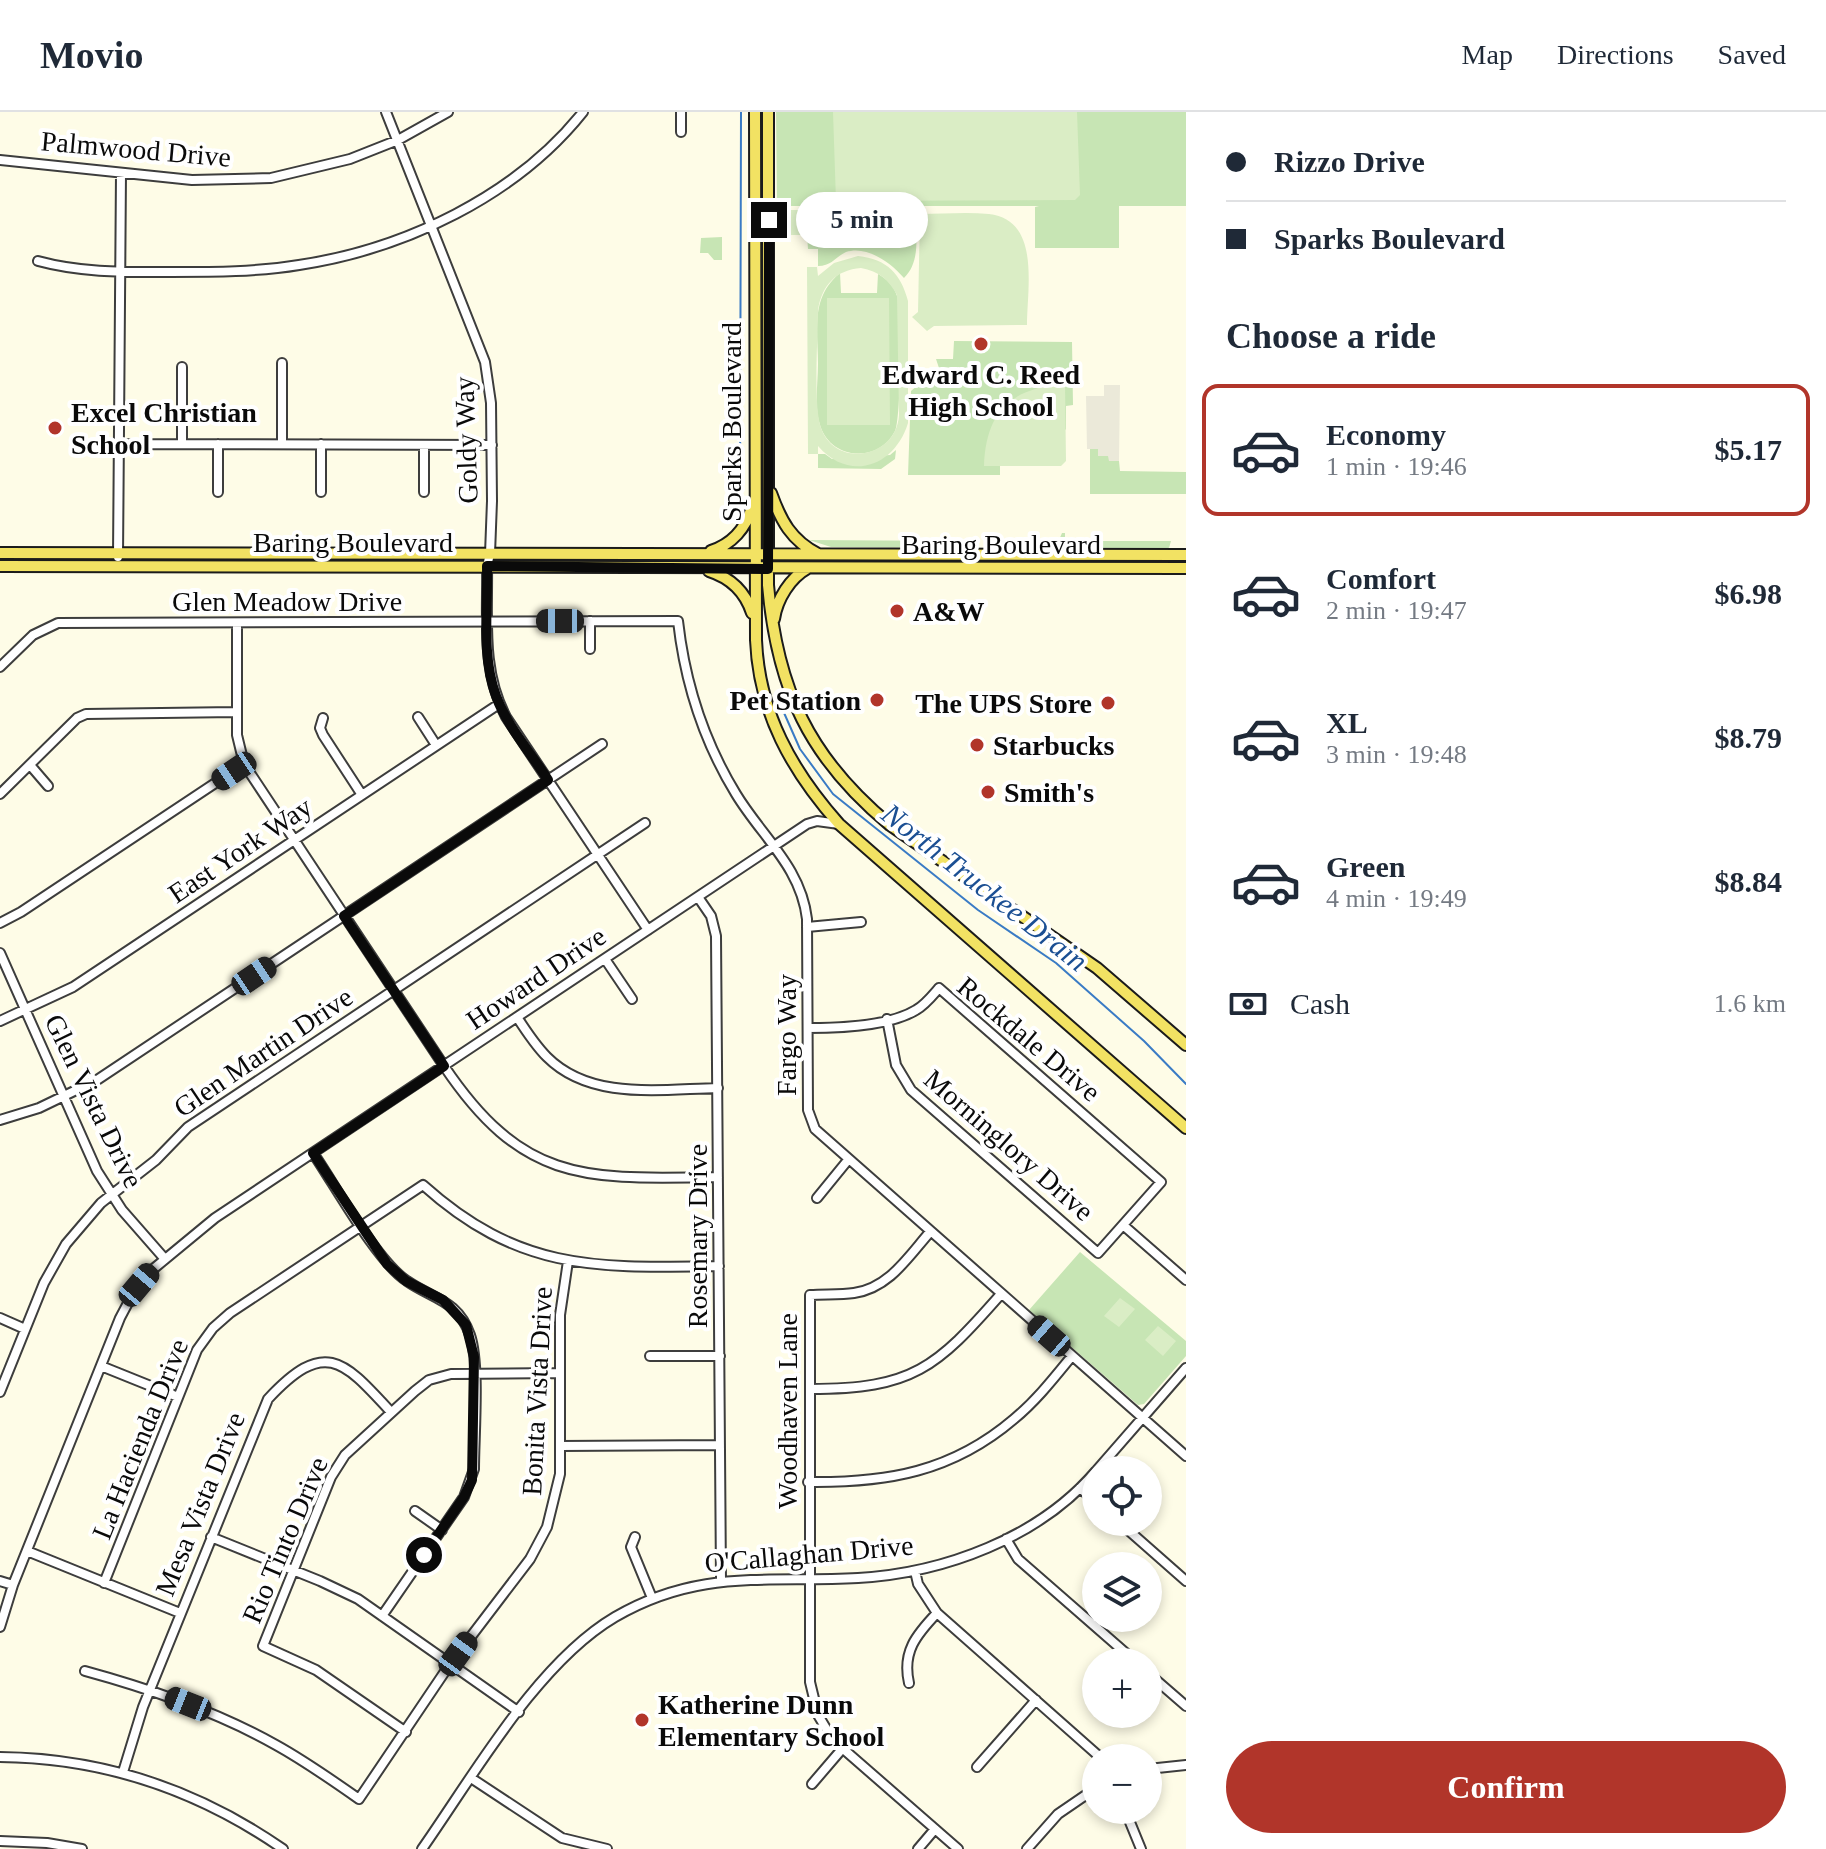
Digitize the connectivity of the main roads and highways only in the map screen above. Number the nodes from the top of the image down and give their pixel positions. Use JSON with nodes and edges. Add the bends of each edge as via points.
{"nodes":[{"id":1,"x":755,"y":112,"type":"edge"},
{"id":2,"x":768,"y":112,"type":"edge"},
{"id":3,"x":755,"y":178,"type":"junction"},
{"id":4,"x":769,"y":195,"type":"junction"},
{"id":5,"x":769,"y":488,"type":"junction"},
{"id":6,"x":755,"y":498,"type":"junction"},
{"id":7,"x":0,"y":553,"type":"edge"},
{"id":8,"x":697,"y":554,"type":"junction"},
{"id":9,"x":820,"y":554,"type":"junction"},
{"id":10,"x":755,"y":555,"type":"junction"},
{"id":11,"x":768,"y":555,"type":"junction"},
{"id":12,"x":1186,"y":555,"type":"edge"},
{"id":13,"x":0,"y":566,"type":"edge"},
{"id":14,"x":698,"y":567,"type":"junction"},
{"id":15,"x":755,"y":568,"type":"junction"},
{"id":16,"x":808,"y":568,"type":"junction"},
{"id":17,"x":1186,"y":568,"type":"edge"},
{"id":18,"x":768,"y":569,"type":"junction"},
{"id":19,"x":756,"y":622,"type":"junction"},
{"id":20,"x":773,"y":629,"type":"junction"},
{"id":21,"x":1186,"y":1045,"type":"edge"},
{"id":22,"x":1186,"y":1128,"type":"edge"}],
"edges":[{"from":1,"to":3,"type":"main road","name":"Sparks Boulevard"},
{"from":2,"to":4,"type":"main road","name":"Sparks Boulevard"},
{"from":3,"to":4,"type":"main road"},
{"from":3,"to":6,"type":"main road","name":"Sparks Boulevard"},
{"from":4,"to":5,"type":"main road","name":"Sparks Boulevard"},
{"from":5,"to":9,"type":"main road","via":[[788,530]]},
{"from":5,"to":11,"type":"main road","name":"Sparks Boulevard"},
{"from":6,"to":8,"type":"main road","via":[[736,536],[722,548]]},
{"from":6,"to":10,"type":"main road","name":"Sparks Boulevard"},
{"from":7,"to":8,"type":"main road","name":"Baring Boulevard"},
{"from":8,"to":10,"type":"main road","name":"Baring Boulevard"},
{"from":9,"to":11,"type":"main road","name":"Baring Boulevard"},
{"from":9,"to":12,"type":"main road","name":"Baring Boulevard"},
{"from":10,"to":11,"type":"main road","name":"Baring Boulevard"},
{"from":10,"to":15,"type":"main road","name":"Sparks Boulevard"},
{"from":11,"to":18,"type":"main road","name":"Sparks Boulevard"},
{"from":13,"to":14,"type":"main road","name":"Baring Boulevard"},
{"from":14,"to":15,"type":"main road","name":"Baring Boulevard"},
{"from":14,"to":19,"type":"main road","via":[[737,586]]},
{"from":15,"to":18,"type":"main road","name":"Baring Boulevard"},
{"from":15,"to":19,"type":"main road","name":"Sparks Boulevard"},
{"from":16,"to":17,"type":"main road","name":"Baring Boulevard"},
{"from":16,"to":18,"type":"main road","name":"Baring Boulevard"},
{"from":16,"to":20,"type":"main road","via":[[780,599]]},
{"from":18,"to":20,"type":"main road","name":"Sparks Boulevard"},
{"from":19,"to":22,"type":"main road","name":"Sparks Boulevard","via":[[760,678],[772,722],[801,777],[839,824]]},
{"from":20,"to":21,"type":"main road","name":"Sparks Boulevard","via":[[801,719],[850,789],[890,825],[1097,968]]}]}
